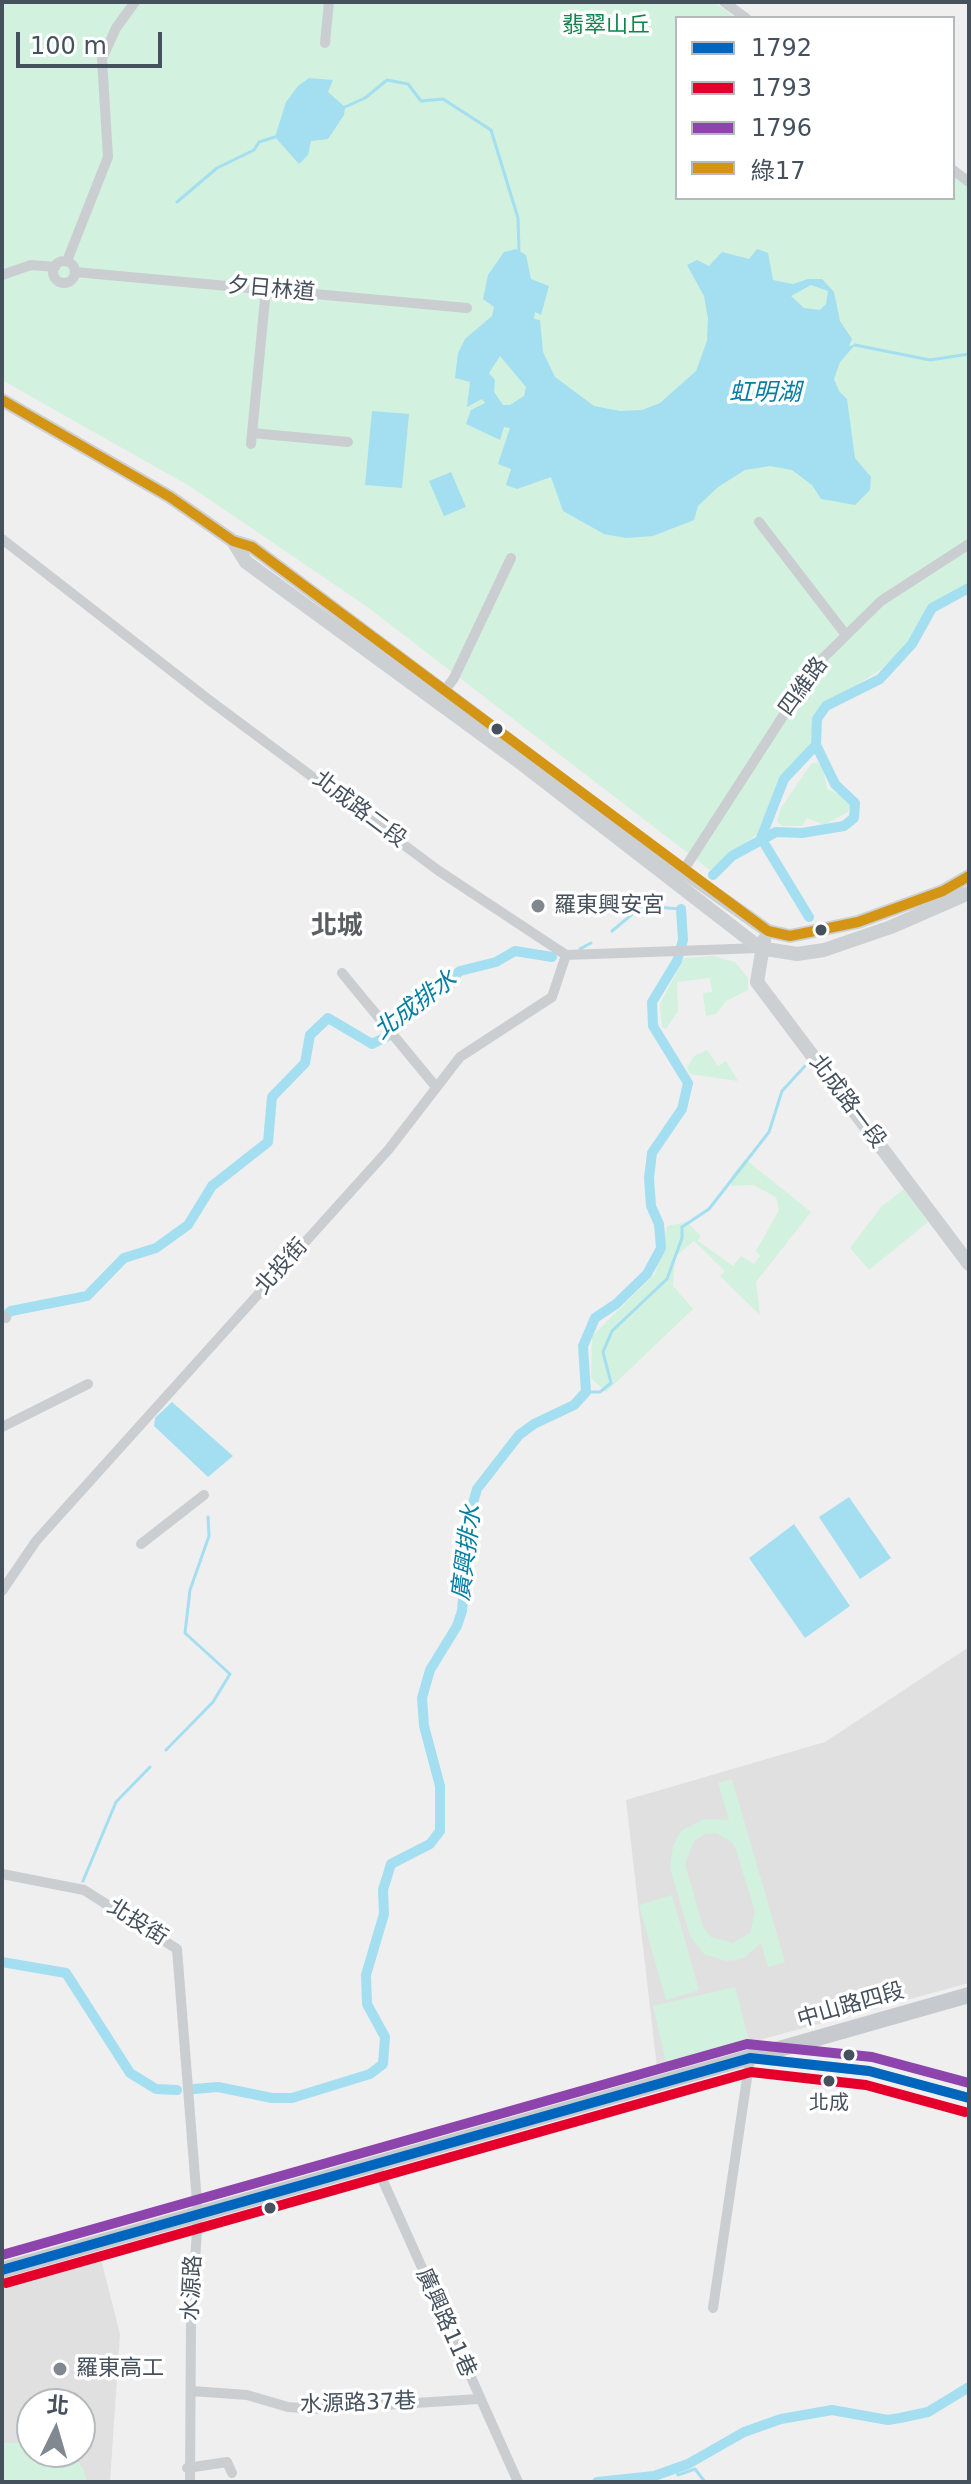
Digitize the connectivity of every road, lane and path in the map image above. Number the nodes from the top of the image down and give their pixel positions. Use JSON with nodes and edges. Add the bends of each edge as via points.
{"nodes":[{"id":1,"x":135,"y":2,"type":"edge"},
{"id":2,"x":329,"y":2,"type":"edge"},
{"id":3,"x":724,"y":2,"type":"edge"},
{"id":4,"x":743,"y":16,"type":"edge"},
{"id":5,"x":325,"y":43,"type":"dead end"},
{"id":6,"x":67,"y":261,"type":"junction"},
{"id":7,"x":55,"y":267,"type":"junction"},
{"id":8,"x":75,"y":272,"type":"junction"},
{"id":9,"x":2,"y":275,"type":"edge"},
{"id":10,"x":266,"y":289,"type":"junction"},
{"id":11,"x":467,"y":308,"type":"dead end"},
{"id":12,"x":2,"y":400,"type":"edge"},
{"id":13,"x":348,"y":442,"type":"dead end"},
{"id":14,"x":759,"y":522,"type":"dead end"},
{"id":15,"x":2,"y":539,"type":"edge"},
{"id":16,"x":969,"y":544,"type":"edge"},
{"id":17,"x":511,"y":558,"type":"dead end"},
{"id":18,"x":846,"y":635,"type":"junction"},
{"id":19,"x":441,"y":697,"type":"junction"},
{"id":20,"x":678,"y":876,"type":"junction"},
{"id":21,"x":969,"y":876,"type":"edge"},
{"id":22,"x":969,"y":893,"type":"edge"},
{"id":23,"x":768,"y":931,"type":"junction"},
{"id":24,"x":760,"y":948,"type":"junction"},
{"id":25,"x":566,"y":955,"type":"junction"},
{"id":26,"x":342,"y":973,"type":"dead end"},
{"id":27,"x":436,"y":1087,"type":"junction"},
{"id":28,"x":969,"y":1264,"type":"edge"},
{"id":29,"x":88,"y":1384,"type":"dead end"},
{"id":30,"x":2,"y":1427,"type":"edge"},
{"id":31,"x":204,"y":1495,"type":"dead end"},
{"id":32,"x":141,"y":1544,"type":"dead end"},
{"id":33,"x":2,"y":1591,"type":"edge"},
{"id":34,"x":2,"y":1874,"type":"edge"},
{"id":35,"x":969,"y":1995,"type":"edge"},
{"id":36,"x":750,"y":2058,"type":"junction"},
{"id":37,"x":188,"y":2095,"type":"joint"},
{"id":38,"x":969,"y":2098,"type":"edge"},
{"id":39,"x":375,"y":2163,"type":"junction"},
{"id":40,"x":198,"y":2215,"type":"junction"},
{"id":41,"x":2,"y":2270,"type":"edge"},
{"id":42,"x":713,"y":2308,"type":"dead end"},
{"id":43,"x":192,"y":2391,"type":"junction"},
{"id":44,"x":479,"y":2399,"type":"junction"},
{"id":45,"x":187,"y":2468,"type":"junction"},
{"id":46,"x":232,"y":2473,"type":"dead end"},
{"id":47,"x":190,"y":2482,"type":"edge"},
{"id":48,"x":518,"y":2482,"type":"edge"}],
"edges":[{"from":1,"to":6,"type":"street","via":[[102,59],[108,157]]},
{"from":2,"to":5,"type":"street"},
{"from":3,"to":4,"type":"street"},
{"from":6,"to":7,"type":"street"},
{"from":6,"to":8,"type":"street"},
{"from":7,"to":8,"type":"street","via":[[55,277],[63,282]]},
{"from":7,"to":9,"type":"street","via":[[31,265]]},
{"from":8,"to":10,"type":"street","name":"夕日林道"},
{"from":10,"to":11,"type":"street","name":"夕日林道"},
{"from":10,"to":13,"type":"street","via":[[251,439]]},
{"from":12,"to":19,"type":"street","via":[[170,497],[233,541],[252,547]]},
{"from":14,"to":18,"type":"street"},
{"from":15,"to":25,"type":"street","name":"北成路二段","via":[[439,871]]},
{"from":16,"to":18,"type":"street","name":"四維路","via":[[881,601]]},
{"from":17,"to":19,"type":"street"},
{"from":18,"to":20,"type":"street","name":"四維路","via":[[816,665]]},
{"from":19,"to":20,"type":"street"},
{"from":20,"to":23,"type":"street"},
{"from":20,"to":24,"type":"street"},
{"from":21,"to":23,"type":"street","via":[[858,922],[790,936]]},
{"from":22,"to":24,"type":"street","via":[[824,950],[797,954]]},
{"from":23,"to":24,"type":"street","name":"北成路一段"},
{"from":24,"to":25,"type":"street"},
{"from":24,"to":28,"type":"street","name":"北成路一段","via":[[757,982]]},
{"from":25,"to":27,"type":"street","name":"北投街","via":[[552,997],[460,1057]]},
{"from":26,"to":27,"type":"street"},
{"from":27,"to":33,"type":"street","name":"北投街","via":[[389,1149],[36,1541]]},
{"from":29,"to":30,"type":"street"},
{"from":31,"to":32,"type":"street"},
{"from":34,"to":37,"type":"street","name":"北投街","via":[[84,1890],[177,1949]]},
{"from":35,"to":36,"type":"main road","name":"中山路四段"},
{"from":36,"to":38,"type":"street","via":[[869,2071]]},
{"from":36,"to":39,"type":"main road","name":"中山路四段"},
{"from":36,"to":42,"type":"street"},
{"from":37,"to":40,"type":"street","name":"水源路"},
{"from":39,"to":40,"type":"main road","name":"中山路四段"},
{"from":39,"to":44,"type":"street","name":"廣興路11巷"},
{"from":40,"to":41,"type":"main road","name":"中山路四段"},
{"from":40,"to":43,"type":"street","name":"水源路"},
{"from":43,"to":44,"type":"street","name":"水源路37巷","via":[[320,2409]]},
{"from":43,"to":45,"type":"street","name":"水源路"},
{"from":44,"to":48,"type":"street","name":"廣興路11巷"},
{"from":45,"to":46,"type":"street","via":[[227,2462]]},
{"from":45,"to":47,"type":"street","name":"水源路"}]}
